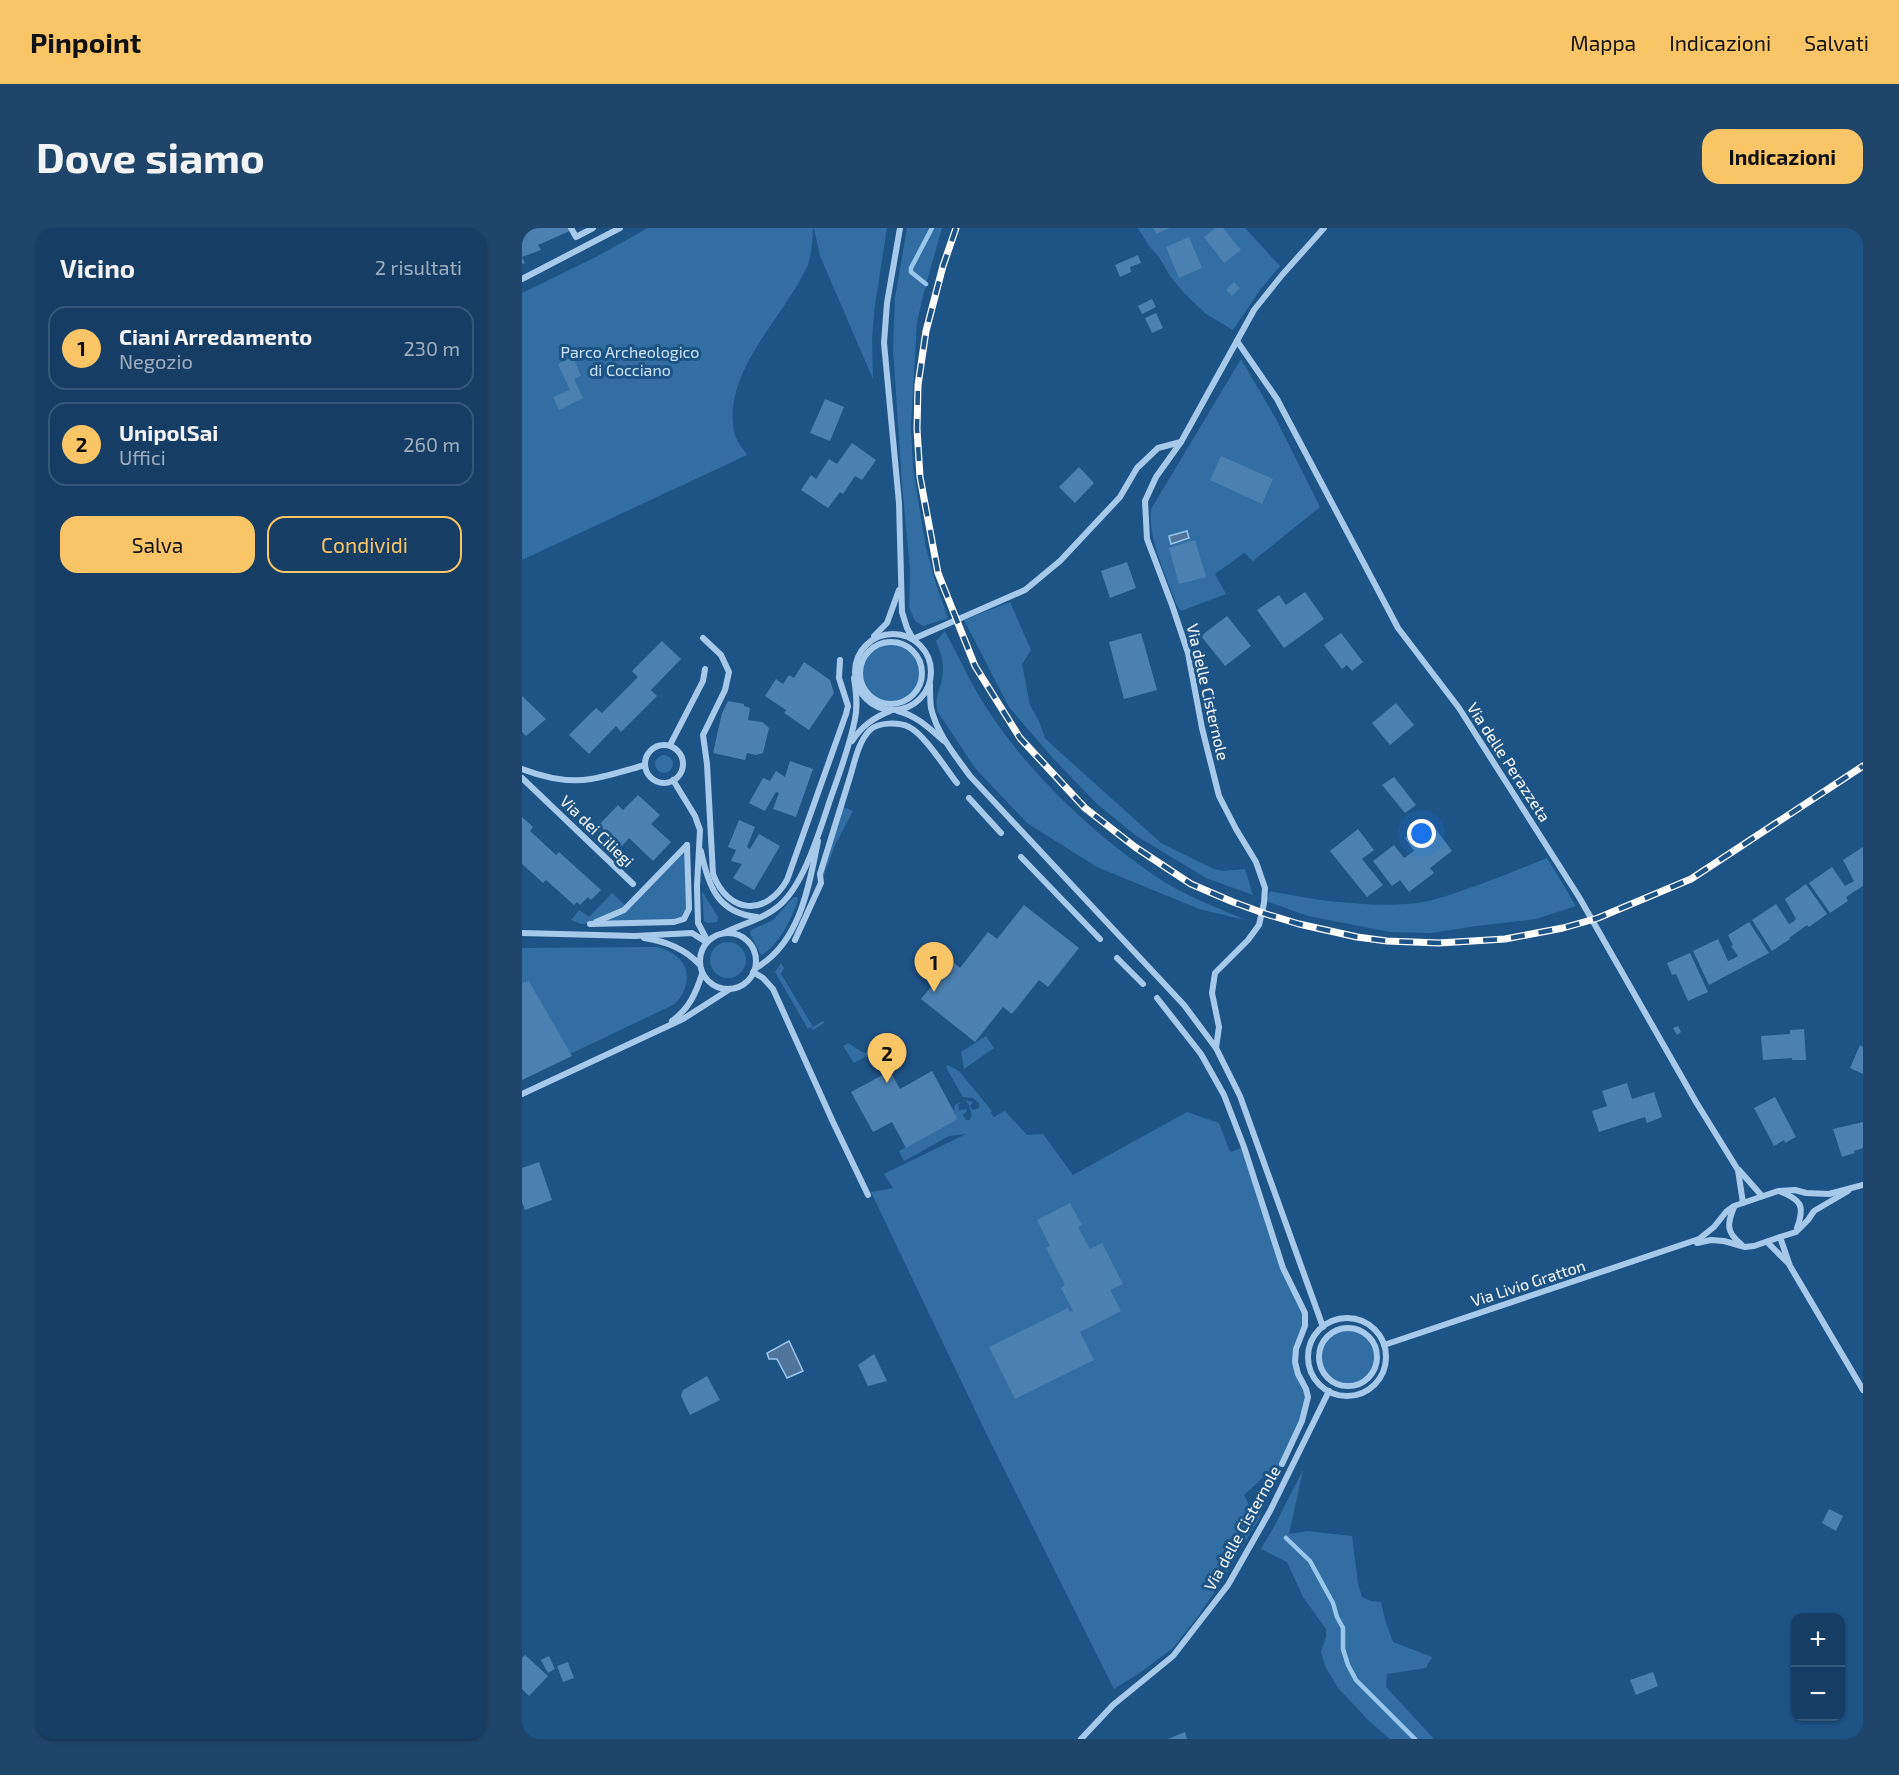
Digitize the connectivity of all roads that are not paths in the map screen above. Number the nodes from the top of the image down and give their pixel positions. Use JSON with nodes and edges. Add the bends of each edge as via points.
{"nodes":[{"id":1,"x":571,"y":228,"type":"edge"},
{"id":2,"x":593,"y":228,"type":"edge"},
{"id":3,"x":620,"y":228,"type":"edge"},
{"id":4,"x":900,"y":228,"type":"edge"},
{"id":5,"x":1324,"y":228,"type":"edge"},
{"id":6,"x":522,"y":279,"type":"edge"},
{"id":7,"x":1237,"y":341,"type":"junction"},
{"id":8,"x":1181,"y":442,"type":"junction"},
{"id":9,"x":901,"y":584,"type":"junction"},
{"id":10,"x":703,"y":638,"type":"dead end"},
{"id":11,"x":913,"y":639,"type":"junction"},
{"id":12,"x":868,"y":642,"type":"junction"},
{"id":13,"x":866,"y":655,"type":"joint"},
{"id":14,"x":840,"y":660,"type":"dead end"},
{"id":15,"x":705,"y":669,"type":"dead end"},
{"id":16,"x":854,"y":678,"type":"junction"},
{"id":17,"x":930,"y":684,"type":"junction"},
{"id":18,"x":893,"y":710,"type":"junction"},
{"id":19,"x":670,"y":745,"type":"junction"},
{"id":20,"x":948,"y":746,"type":"junction"},
{"id":21,"x":848,"y":749,"type":"junction"},
{"id":22,"x":645,"y":765,"type":"junction"},
{"id":23,"x":522,"y":769,"type":"edge"},
{"id":24,"x":522,"y":778,"type":"edge"},
{"id":25,"x":674,"y":780,"type":"junction"},
{"id":26,"x":957,"y":783,"type":"dead end"},
{"id":27,"x":969,"y":798,"type":"dead end"},
{"id":28,"x":821,"y":827,"type":"junction"},
{"id":29,"x":1001,"y":833,"type":"dead end"},
{"id":30,"x":699,"y":844,"type":"junction"},
{"id":31,"x":1021,"y":857,"type":"dead end"},
{"id":32,"x":633,"y":884,"type":"dead end"},
{"id":33,"x":761,"y":918,"type":"junction"},
{"id":34,"x":590,"y":924,"type":"joint"},
{"id":35,"x":522,"y":933,"type":"edge"},
{"id":36,"x":724,"y":933,"type":"junction"},
{"id":37,"x":635,"y":936,"type":"junction"},
{"id":38,"x":1100,"y":939,"type":"dead end"},
{"id":39,"x":795,"y":940,"type":"dead end"},
{"id":40,"x":706,"y":941,"type":"junction"},
{"id":41,"x":1117,"y":958,"type":"dead end"},
{"id":42,"x":699,"y":964,"type":"junction"},
{"id":43,"x":754,"y":970,"type":"junction"},
{"id":44,"x":702,"y":974,"type":"junction"},
{"id":45,"x":1143,"y":984,"type":"dead end"},
{"id":46,"x":730,"y":990,"type":"junction"},
{"id":47,"x":1157,"y":998,"type":"dead end"},
{"id":48,"x":662,"y":1028,"type":"junction"},
{"id":49,"x":1216,"y":1048,"type":"junction"},
{"id":50,"x":522,"y":1094,"type":"edge"},
{"id":51,"x":1738,"y":1170,"type":"junction"},
{"id":52,"x":1863,"y":1185,"type":"edge"},
{"id":53,"x":1851,"y":1189,"type":"junction"},
{"id":54,"x":1778,"y":1191,"type":"junction"},
{"id":55,"x":868,"y":1194,"type":"dead end"},
{"id":56,"x":1762,"y":1196,"type":"junction"},
{"id":57,"x":1743,"y":1203,"type":"junction"},
{"id":58,"x":1734,"y":1206,"type":"junction"},
{"id":59,"x":1796,"y":1232,"type":"junction"},
{"id":60,"x":1780,"y":1237,"type":"junction"},
{"id":61,"x":1767,"y":1242,"type":"junction"},
{"id":62,"x":1681,"y":1246,"type":"junction"},
{"id":63,"x":1745,"y":1247,"type":"junction"},
{"id":64,"x":1790,"y":1266,"type":"junction"},
{"id":65,"x":1323,"y":1327,"type":"junction"},
{"id":66,"x":1326,"y":1337,"type":"joint"},
{"id":67,"x":1384,"y":1345,"type":"junction"},
{"id":68,"x":1863,"y":1390,"type":"edge"},
{"id":69,"x":1329,"y":1391,"type":"junction"},
{"id":70,"x":1282,"y":1464,"type":"dead end"},
{"id":71,"x":1081,"y":1739,"type":"edge"}],
"edges":[{"from":1,"to":2,"type":"street","via":[[576,237]]},
{"from":3,"to":6,"type":"street"},
{"from":4,"to":9,"type":"street","via":[[884,343],[899,503]]},
{"from":5,"to":7,"type":"street","name":"Via delle Cisternole","via":[[1254,310]]},
{"from":7,"to":8,"type":"street","name":"Via delle Cisternole"},
{"from":7,"to":51,"type":"street","name":"Via delle Perazzeta","via":[[1277,399],[1398,628],[1459,708],[1579,897]]},
{"from":8,"to":11,"type":"street","via":[[1158,448],[1137,468],[1120,497],[1060,561],[1025,590]]},
{"from":8,"to":49,"type":"street","name":"Via delle Cisternole","via":[[1156,477],[1145,501],[1147,539],[1188,653],[1219,796],[1256,862],[1265,888],[1259,925],[1215,973],[1212,993],[1219,1027]]},
{"from":9,"to":11,"type":"street","via":[[902,612]]},
{"from":9,"to":12,"type":"street","via":[[888,623]]},
{"from":10,"to":14,"type":"street","via":[[721,655],[729,672],[725,690],[703,735],[713,874],[725,895],[748,906],[772,899],[787,880],[848,706],[839,678]]},
{"from":11,"to":12,"type":"street","via":[[890,633]]},
{"from":11,"to":17,"type":"street","name":"Via delle Cisternole","via":[[926,652]]},
{"from":12,"to":16,"type":"street","via":[[857,658]]},
{"from":13,"to":13,"type":"street","via":[[861,664],[862,685],[876,701],[897,704],[915,693],[922,673],[917,655],[910,648],[882,643]]},
{"from":15,"to":19,"type":"street","via":[[703,681]]},
{"from":16,"to":18,"type":"street","name":"Via delle Cisternole","via":[[865,699],[876,707]]},
{"from":16,"to":21,"type":"street","via":[[857,700]]},
{"from":17,"to":18,"type":"street","via":[[916,702]]},
{"from":17,"to":20,"type":"street","name":"Via delle Cisternole","via":[[931,708]]},
{"from":18,"to":20,"type":"street","name":"Via delle Cisternole","via":[[921,721]]},
{"from":18,"to":21,"type":"street","via":[[870,720]]},
{"from":19,"to":22,"type":"street","via":[[655,747]]},
{"from":19,"to":25,"type":"street","via":[[681,754],[683,762]]},
{"from":20,"to":49,"type":"street","name":"Via delle Cisternole","via":[[969,776],[1185,1005]]},
{"from":21,"to":28,"type":"street"},
{"from":22,"to":23,"type":"street","via":[[589,780],[559,780]]},
{"from":22,"to":25,"type":"street","via":[[647,773],[659,782]]},
{"from":24,"to":32,"type":"street","name":"Via dei Ciliegi"},
{"from":25,"to":30,"type":"street","via":[[695,816]]},
{"from":26,"to":39,"type":"street","via":[[919,734],[909,727],[889,724],[871,729],[854,762],[820,874],[821,883]]},
{"from":27,"to":29,"type":"street"},
{"from":28,"to":33,"type":"street","via":[[797,883],[785,900]]},
{"from":28,"to":43,"type":"street","via":[[804,904],[781,946]]},
{"from":30,"to":33,"type":"street","via":[[706,873],[721,901],[739,913]]},
{"from":30,"to":40,"type":"street","via":[[698,922]]},
{"from":31,"to":38,"type":"street"},
{"from":33,"to":36,"type":"street"},
{"from":34,"to":34,"type":"street","via":[[684,919],[689,909],[687,845],[624,910]]},
{"from":35,"to":37,"type":"street"},
{"from":36,"to":40,"type":"street"},
{"from":36,"to":43,"type":"street","via":[[742,936],[749,942],[756,958]]},
{"from":37,"to":40,"type":"street","via":[[692,933]]},
{"from":37,"to":42,"type":"street","via":[[687,952]]},
{"from":40,"to":42,"type":"street"},
{"from":41,"to":45,"type":"street"},
{"from":42,"to":44,"type":"street"},
{"from":43,"to":46,"type":"street","via":[[742,986]]},
{"from":43,"to":55,"type":"street","via":[[773,989]]},
{"from":44,"to":46,"type":"street","via":[[709,983]]},
{"from":44,"to":48,"type":"street","via":[[692,1000]]},
{"from":46,"to":48,"type":"street"},
{"from":47,"to":70,"type":"street","via":[[1193,1042],[1216,1080],[1244,1147],[1283,1268],[1305,1313],[1295,1362],[1308,1396],[1302,1421]]},
{"from":48,"to":50,"type":"street"},
{"from":49,"to":65,"type":"street","name":"Via delle Cisternole","via":[[1240,1096]]},
{"from":51,"to":56,"type":"street"},
{"from":51,"to":57,"type":"street","name":"Via delle Perazzeta"},
{"from":52,"to":53,"type":"street","name":"Via Livio Gratton"},
{"from":53,"to":54,"type":"street","name":"Via Livio Gratton","via":[[1829,1194]]},
{"from":53,"to":59,"type":"street","name":"Via Livio Gratton","via":[[1814,1211]]},
{"from":54,"to":56,"type":"street","name":"Via Livio Gratton"},
{"from":54,"to":59,"type":"street","via":[[1800,1204],[1802,1214]]},
{"from":56,"to":57,"type":"street","name":"Via Livio Gratton"},
{"from":57,"to":58,"type":"street","name":"Via Livio Gratton"},
{"from":58,"to":62,"type":"street","name":"Via Livio Gratton","via":[[1699,1239]]},
{"from":58,"to":63,"type":"street","via":[[1729,1230]]},
{"from":59,"to":60,"type":"street","name":"Via Livio Gratton"},
{"from":60,"to":61,"type":"street","name":"Via Livio Gratton"},
{"from":60,"to":64,"type":"street"},
{"from":61,"to":63,"type":"street","name":"Via Livio Gratton"},
{"from":61,"to":64,"type":"street"},
{"from":62,"to":63,"type":"street","name":"Via Livio Gratton","via":[[1724,1240]]},
{"from":62,"to":67,"type":"street","name":"Via Livio Gratton"},
{"from":64,"to":68,"type":"street"},
{"from":65,"to":67,"type":"street","via":[[1346,1318],[1364,1322],[1376,1330]]},
{"from":65,"to":69,"type":"street","via":[[1312,1339],[1308,1356],[1312,1376]]},
{"from":66,"to":66,"type":"street","via":[[1319,1362],[1327,1378],[1344,1386],[1364,1382],[1378,1356],[1366,1333],[1349,1327],[1332,1331]]},
{"from":67,"to":69,"type":"street","via":[[1386,1362],[1377,1383],[1351,1396]]},
{"from":69,"to":71,"type":"street","name":"Via delle Cisternole","via":[[1228,1585],[1173,1656],[1113,1705]]}]}
